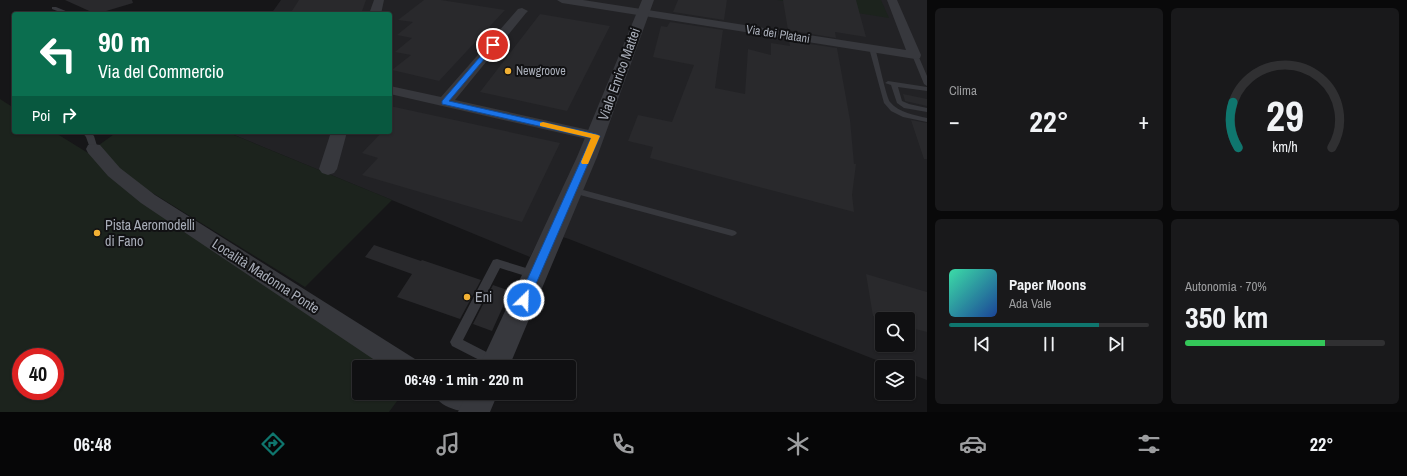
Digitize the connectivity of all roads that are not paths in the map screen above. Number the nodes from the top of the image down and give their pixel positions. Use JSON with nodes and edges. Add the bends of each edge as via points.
{"nodes":[{"id":1,"x":379,"y":0,"type":"edge"},
{"id":2,"x":562,"y":0,"type":"edge"},
{"id":3,"x":892,"y":0,"type":"edge"},
{"id":4,"x":645,"y":6,"type":"edge"},
{"id":5,"x":54,"y":8,"type":"dead end"},
{"id":6,"x":522,"y":11,"type":"dead end"},
{"id":7,"x":65,"y":12,"type":"edge"},
{"id":8,"x":376,"y":12,"type":"edge"},
{"id":9,"x":872,"y":48,"type":"junction"},
{"id":10,"x":915,"y":55,"type":"junction"},
{"id":11,"x":881,"y":81,"type":"junction"},
{"id":12,"x":894,"y":84,"type":"junction"},
{"id":13,"x":927,"y":84,"type":"edge"},
{"id":14,"x":392,"y":90,"type":"edge"},
{"id":15,"x":927,"y":90,"type":"edge"},
{"id":16,"x":445,"y":102,"type":"junction"},
{"id":17,"x":927,"y":110,"type":"edge"},
{"id":18,"x":927,"y":120,"type":"edge"},
{"id":19,"x":338,"y":134,"type":"edge"},
{"id":20,"x":596,"y":136,"type":"junction"},
{"id":21,"x":90,"y":140,"type":"edge"},
{"id":22,"x":328,"y":169,"type":"dead end"},
{"id":23,"x":572,"y":190,"type":"junction"},
{"id":24,"x":732,"y":233,"type":"dead end"},
{"id":25,"x":535,"y":275,"type":"junction"},
{"id":26,"x":395,"y":360,"type":"edge"},
{"id":27,"x":487,"y":360,"type":"edge"},
{"id":28,"x":497,"y":360,"type":"edge"},
{"id":29,"x":456,"y":400,"type":"edge"},
{"id":30,"x":480,"y":400,"type":"edge"},
{"id":31,"x":474,"y":412,"type":"edge"}],
"edges":[{"from":1,"to":8,"type":"street"},
{"from":2,"to":4,"type":"street","name":"Via dei Platani"},
{"from":3,"to":10,"type":"street"},
{"from":4,"to":9,"type":"street","name":"Via dei Platani"},
{"from":4,"to":20,"type":"street","name":"Viale Enrico Mattei"},
{"from":5,"to":7,"type":"lane"},
{"from":6,"to":16,"type":"street"},
{"from":9,"to":10,"type":"street","name":"Via dei Platani"},
{"from":9,"to":11,"type":"lane"},
{"from":10,"to":13,"type":"lane"},
{"from":11,"to":12,"type":"lane"},
{"from":11,"to":18,"type":"lane","via":[[886,102],[890,106],[906,115]]},
{"from":12,"to":15,"type":"lane"},
{"from":12,"to":17,"type":"lane","via":[[899,102]]},
{"from":14,"to":16,"type":"street"},
{"from":16,"to":20,"type":"street"},
{"from":19,"to":22,"type":"street"},
{"from":20,"to":23,"type":"street","name":"Viale Enrico Mattei"},
{"from":21,"to":26,"type":"street","name":"Località Madonna Ponte","via":[[114,172],[148,199]]},
{"from":23,"to":24,"type":"lane"},
{"from":23,"to":25,"type":"street","name":"Viale Enrico Mattei"},
{"from":25,"to":27,"type":"lane","via":[[497,263],[456,342]]},
{"from":25,"to":28,"type":"street","name":"Viale Enrico Mattei"},
{"from":29,"to":31,"type":"street"},
{"from":30,"to":31,"type":"street"}]}
